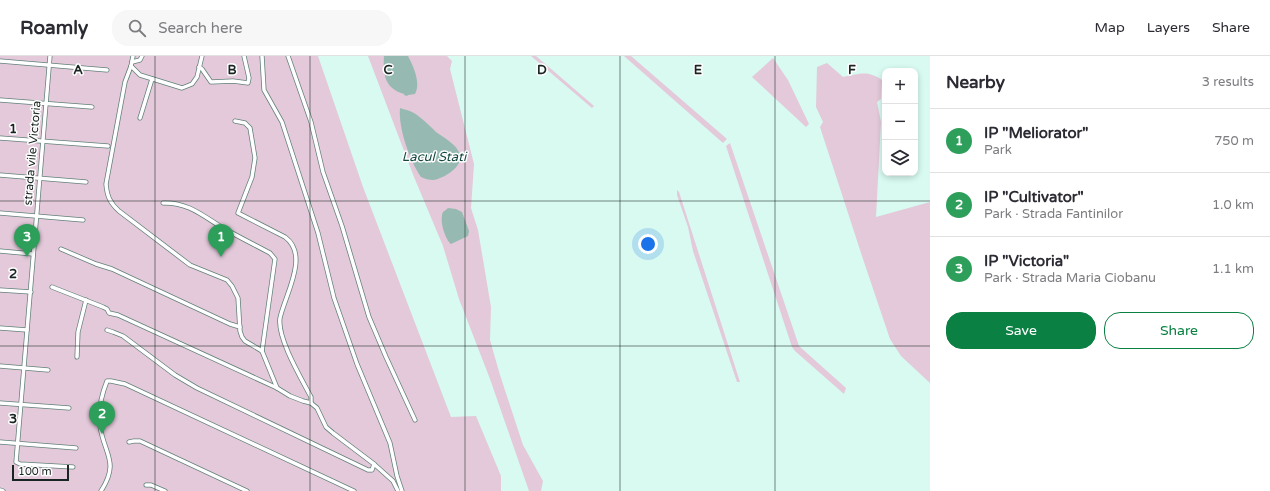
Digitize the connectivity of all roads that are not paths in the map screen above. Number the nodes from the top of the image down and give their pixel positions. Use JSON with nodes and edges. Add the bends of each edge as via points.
{"nodes":[{"id":1,"x":50,"y":56,"type":"edge"},
{"id":2,"x":134,"y":56,"type":"edge"},
{"id":3,"x":142,"y":56,"type":"edge"},
{"id":4,"x":202,"y":56,"type":"edge"},
{"id":5,"x":244,"y":56,"type":"edge"},
{"id":6,"x":262,"y":56,"type":"edge"},
{"id":7,"x":288,"y":56,"type":"edge"},
{"id":8,"x":0,"y":61,"type":"edge"},
{"id":9,"x":49,"y":64,"type":"junction"},
{"id":10,"x":132,"y":64,"type":"junction"},
{"id":11,"x":199,"y":67,"type":"junction"},
{"id":12,"x":107,"y":70,"type":"dead end"},
{"id":13,"x":152,"y":79,"type":"junction"},
{"id":14,"x":0,"y":100,"type":"edge"},
{"id":15,"x":46,"y":103,"type":"junction"},
{"id":16,"x":92,"y":107,"type":"dead end"},
{"id":17,"x":140,"y":118,"type":"dead end"},
{"id":18,"x":235,"y":121,"type":"dead end"},
{"id":19,"x":0,"y":138,"type":"edge"},
{"id":20,"x":43,"y":140,"type":"junction"},
{"id":21,"x":108,"y":146,"type":"dead end"},
{"id":22,"x":0,"y":176,"type":"edge"},
{"id":23,"x":39,"y":179,"type":"junction"},
{"id":24,"x":86,"y":182,"type":"dead end"},
{"id":25,"x":164,"y":203,"type":"dead end"},
{"id":26,"x":0,"y":213,"type":"edge"},
{"id":27,"x":37,"y":216,"type":"junction"},
{"id":28,"x":83,"y":220,"type":"dead end"},
{"id":29,"x":61,"y":249,"type":"dead end"},
{"id":30,"x":0,"y":251,"type":"edge"},
{"id":31,"x":33,"y":254,"type":"junction"},
{"id":32,"x":52,"y":287,"type":"dead end"},
{"id":33,"x":0,"y":290,"type":"edge"},
{"id":34,"x":31,"y":292,"type":"junction"},
{"id":35,"x":86,"y":300,"type":"junction"},
{"id":36,"x":240,"y":327,"type":"junction"},
{"id":37,"x":0,"y":328,"type":"edge"},
{"id":38,"x":27,"y":330,"type":"junction"},
{"id":39,"x":107,"y":330,"type":"dead end"},
{"id":40,"x":262,"y":351,"type":"junction"},
{"id":41,"x":77,"y":357,"type":"dead end"},
{"id":42,"x":0,"y":366,"type":"edge"},
{"id":43,"x":23,"y":367,"type":"junction"},
{"id":44,"x":48,"y":370,"type":"dead end"},
{"id":45,"x":277,"y":388,"type":"junction"},
{"id":46,"x":0,"y":403,"type":"edge"},
{"id":47,"x":311,"y":403,"type":"junction"},
{"id":48,"x":20,"y":404,"type":"junction"},
{"id":49,"x":69,"y":408,"type":"dead end"},
{"id":50,"x":415,"y":420,"type":"dead end"},
{"id":51,"x":0,"y":442,"type":"edge"},
{"id":52,"x":129,"y":442,"type":"dead end"},
{"id":53,"x":18,"y":443,"type":"junction"},
{"id":54,"x":76,"y":448,"type":"dead end"},
{"id":55,"x":374,"y":464,"type":"junction"},
{"id":56,"x":73,"y":467,"type":"dead end"},
{"id":57,"x":146,"y":485,"type":"dead end"},
{"id":58,"x":102,"y":491,"type":"edge"},
{"id":59,"x":165,"y":491,"type":"edge"},
{"id":60,"x":247,"y":491,"type":"edge"},
{"id":61,"x":354,"y":491,"type":"edge"},
{"id":62,"x":398,"y":491,"type":"edge"},
{"id":63,"x":402,"y":491,"type":"edge"}],
"edges":[{"from":1,"to":9,"type":"street","name":"strada vile Victoria"},
{"from":2,"to":10,"type":"street"},
{"from":3,"to":10,"type":"street"},
{"from":4,"to":11,"type":"street"},
{"from":5,"to":11,"type":"street","via":[[248,83],[212,82]]},
{"from":6,"to":63,"type":"street","via":[[264,90],[282,122],[318,233],[334,298],[390,443]]},
{"from":7,"to":50,"type":"street","via":[[311,122],[323,172],[369,316]]},
{"from":8,"to":9,"type":"street"},
{"from":9,"to":12,"type":"street"},
{"from":9,"to":15,"type":"street","name":"strada vile Victoria"},
{"from":10,"to":13,"type":"street","via":[[140,75]]},
{"from":10,"to":36,"type":"street","via":[[124,82],[106,184],[109,200],[194,268],[227,280],[238,298]]},
{"from":11,"to":13,"type":"street","via":[[192,84],[182,88]]},
{"from":13,"to":17,"type":"street"},
{"from":14,"to":15,"type":"street"},
{"from":15,"to":16,"type":"street"},
{"from":15,"to":20,"type":"street","name":"strada vile Victoria"},
{"from":18,"to":47,"type":"street","via":[[245,123],[250,128],[255,158],[252,178],[238,213],[290,241],[295,249],[294,275],[280,318],[280,328],[283,341],[311,397]]},
{"from":19,"to":20,"type":"street"},
{"from":20,"to":21,"type":"street"},
{"from":20,"to":23,"type":"street","name":"strada vile Victoria"},
{"from":22,"to":23,"type":"street"},
{"from":23,"to":24,"type":"street"},
{"from":23,"to":27,"type":"street","name":"strada vile Victoria"},
{"from":25,"to":40,"type":"street","via":[[182,205],[195,210],[270,253],[274,259]]},
{"from":26,"to":27,"type":"street"},
{"from":27,"to":28,"type":"street"},
{"from":27,"to":31,"type":"street","name":"strada vile Victoria"},
{"from":29,"to":36,"type":"street","via":[[112,269]]},
{"from":30,"to":31,"type":"street"},
{"from":31,"to":34,"type":"street","name":"strada vile Victoria"},
{"from":32,"to":35,"type":"street"},
{"from":33,"to":34,"type":"street"},
{"from":34,"to":38,"type":"street","name":"strada vile Victoria"},
{"from":35,"to":41,"type":"street","via":[[78,332]]},
{"from":35,"to":45,"type":"street"},
{"from":36,"to":40,"type":"street","via":[[245,341]]},
{"from":37,"to":38,"type":"street"},
{"from":38,"to":43,"type":"street","name":"strada vile Victoria"},
{"from":39,"to":55,"type":"street","via":[[123,336],[175,375],[197,388],[368,470],[372,470]]},
{"from":40,"to":45,"type":"street"},
{"from":42,"to":43,"type":"street"},
{"from":43,"to":44,"type":"street"},
{"from":43,"to":48,"type":"street","name":"strada vile Victoria"},
{"from":45,"to":47,"type":"street","via":[[290,396]]},
{"from":46,"to":48,"type":"street"},
{"from":47,"to":55,"type":"street","via":[[317,408],[330,430]]},
{"from":48,"to":49,"type":"street"},
{"from":48,"to":53,"type":"street","name":"strada vile Victoria"},
{"from":51,"to":53,"type":"street"},
{"from":52,"to":60,"type":"street","via":[[140,441]]},
{"from":53,"to":54,"type":"street"},
{"from":53,"to":56,"type":"street","name":"strada vile Victoria","via":[[17,463]]},
{"from":55,"to":62,"type":"street","via":[[393,481]]},
{"from":57,"to":59,"type":"street"},
{"from":58,"to":61,"type":"street","via":[[110,475],[109,456],[100,429],[99,408],[107,381],[125,384]]}]}
